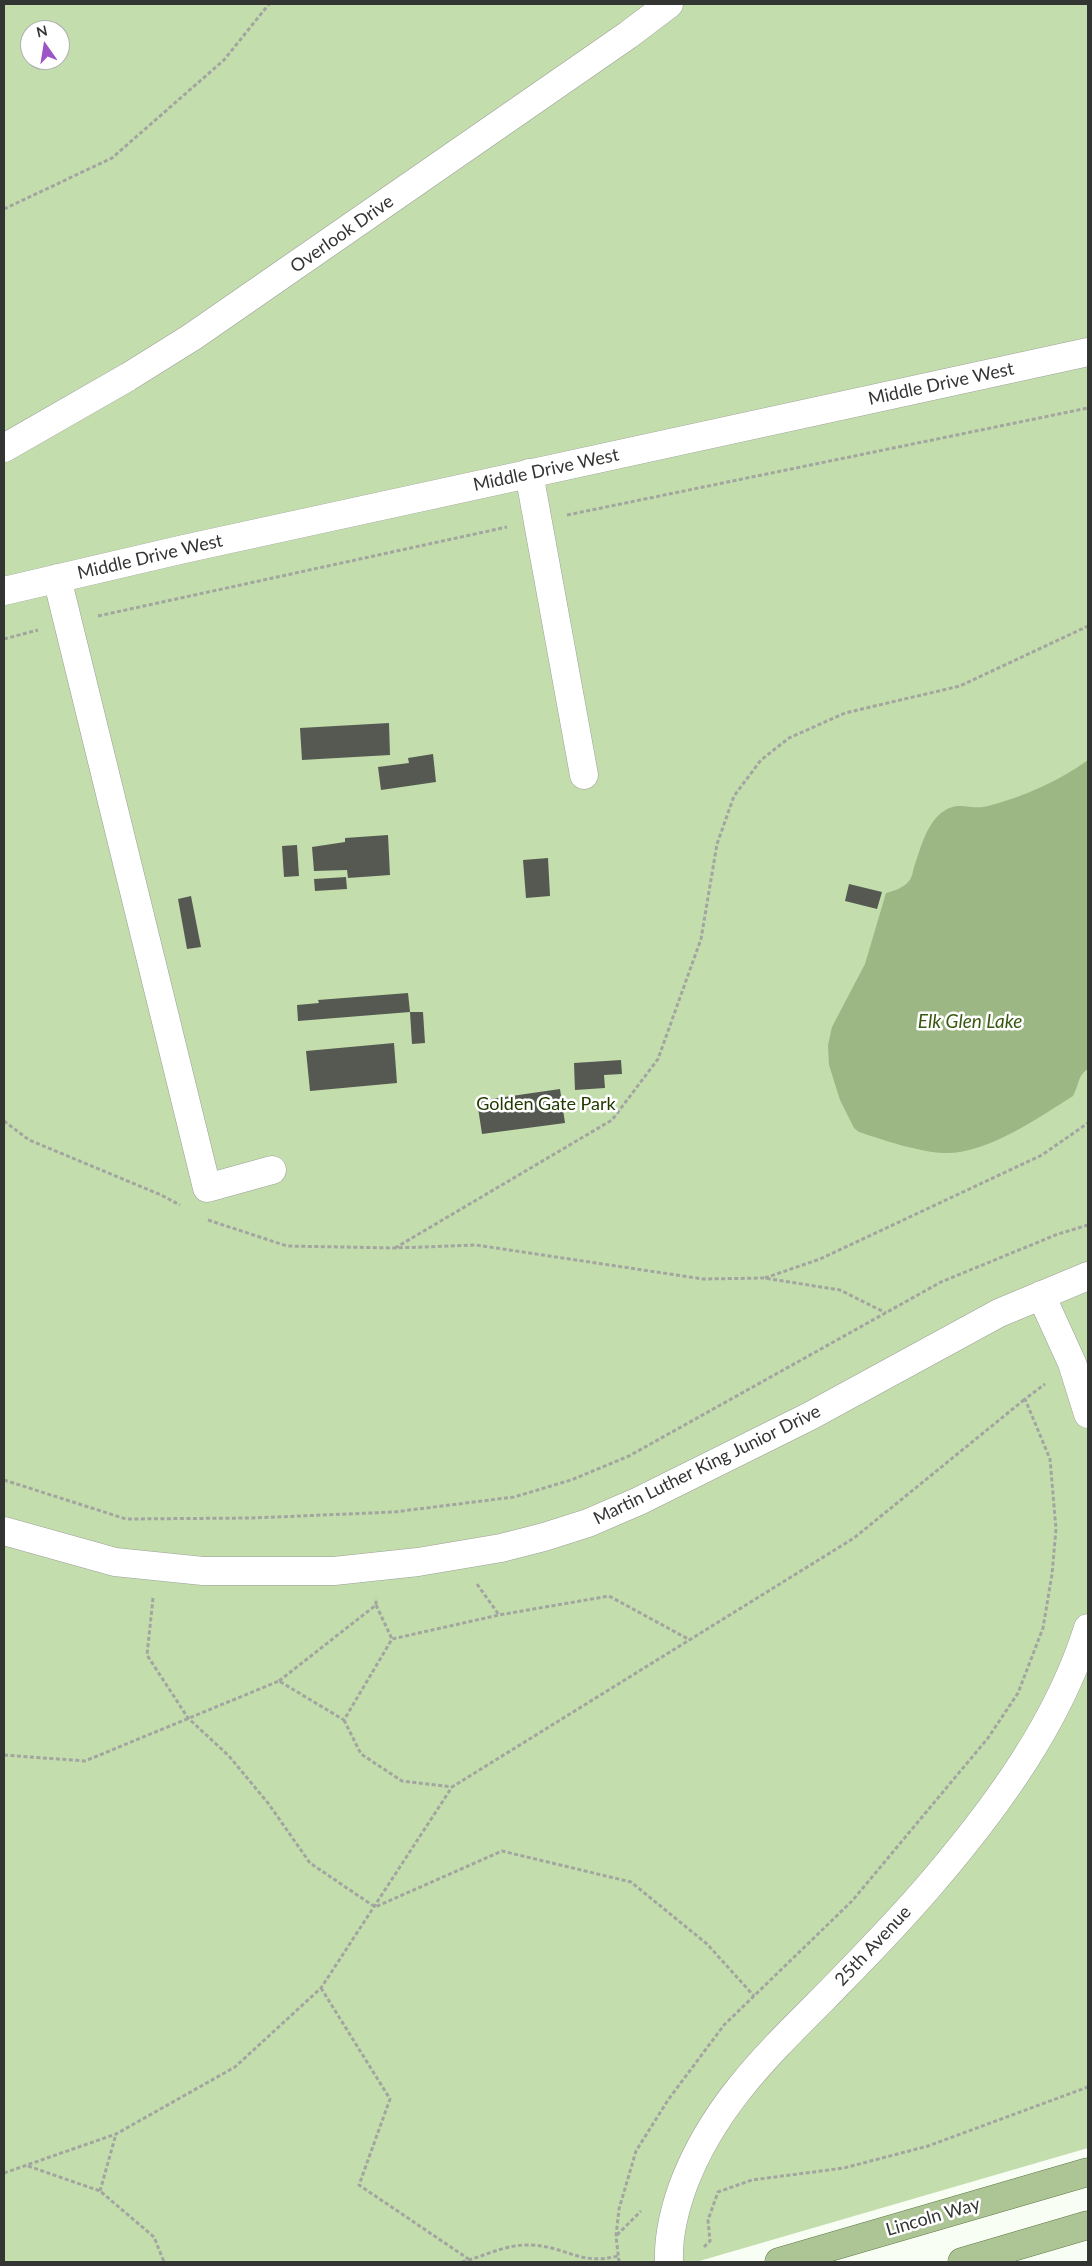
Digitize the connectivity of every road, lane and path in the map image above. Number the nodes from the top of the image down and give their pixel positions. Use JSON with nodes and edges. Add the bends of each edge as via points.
{"nodes":[{"id":1,"x":268,"y":4,"type":"edge"},
{"id":2,"x":669,"y":4,"type":"edge"},
{"id":3,"x":4,"y":209,"type":"edge"},
{"id":4,"x":1088,"y":352,"type":"edge"},
{"id":5,"x":4,"y":448,"type":"edge"},
{"id":6,"x":529,"y":474,"type":"junction"},
{"id":7,"x":57,"y":578,"type":"junction"},
{"id":8,"x":4,"y":591,"type":"edge"},
{"id":9,"x":1088,"y":626,"type":"edge"},
{"id":10,"x":584,"y":775,"type":"dead end"},
{"id":11,"x":4,"y":1120,"type":"edge"},
{"id":12,"x":1088,"y":1123,"type":"edge"},
{"id":13,"x":272,"y":1170,"type":"dead end"},
{"id":14,"x":185,"y":1208,"type":"dead end"},
{"id":15,"x":201,"y":1217,"type":"dead end"},
{"id":16,"x":1088,"y":1225,"type":"edge"},
{"id":17,"x":395,"y":1248,"type":"junction"},
{"id":18,"x":1088,"y":1276,"type":"edge"},
{"id":19,"x":764,"y":1278,"type":"junction"},
{"id":20,"x":1040,"y":1295,"type":"junction"},
{"id":21,"x":886,"y":1313,"type":"junction"},
{"id":22,"x":1072,"y":1363,"type":"junction"},
{"id":23,"x":1025,"y":1399,"type":"junction"},
{"id":24,"x":1088,"y":1414,"type":"edge"},
{"id":25,"x":4,"y":1480,"type":"edge"},
{"id":26,"x":4,"y":1531,"type":"edge"},
{"id":27,"x":156,"y":1567,"type":"junction"},
{"id":28,"x":377,"y":1567,"type":"junction"},
{"id":29,"x":376,"y":1605,"type":"junction"},
{"id":30,"x":1088,"y":1628,"type":"edge"},
{"id":31,"x":392,"y":1639,"type":"junction"},
{"id":32,"x":690,"y":1640,"type":"junction"},
{"id":33,"x":279,"y":1681,"type":"junction"},
{"id":34,"x":188,"y":1718,"type":"junction"},
{"id":35,"x":344,"y":1720,"type":"junction"},
{"id":36,"x":4,"y":1755,"type":"edge"},
{"id":37,"x":452,"y":1787,"type":"junction"},
{"id":38,"x":375,"y":1907,"type":"junction"},
{"id":39,"x":321,"y":1988,"type":"junction"},
{"id":40,"x":754,"y":1996,"type":"junction"},
{"id":41,"x":1088,"y":2087,"type":"edge"},
{"id":42,"x":116,"y":2134,"type":"junction"},
{"id":43,"x":27,"y":2165,"type":"junction"},
{"id":44,"x":1088,"y":2172,"type":"edge"},
{"id":45,"x":4,"y":2173,"type":"edge"},
{"id":46,"x":100,"y":2191,"type":"junction"},
{"id":47,"x":645,"y":2208,"type":"dead end"},
{"id":48,"x":1088,"y":2226,"type":"edge"},
{"id":49,"x":616,"y":2236,"type":"junction"},
{"id":50,"x":704,"y":2247,"type":"dead end"},
{"id":51,"x":618,"y":2256,"type":"junction"},
{"id":52,"x":470,"y":2260,"type":"junction"},
{"id":53,"x":164,"y":2262,"type":"edge"},
{"id":54,"x":462,"y":2262,"type":"edge"},
{"id":55,"x":619,"y":2262,"type":"edge"},
{"id":56,"x":669,"y":2262,"type":"edge"},
{"id":57,"x":778,"y":2262,"type":"edge"},
{"id":58,"x":962,"y":2262,"type":"edge"}],
"edges":[{"from":1,"to":3,"type":"path","via":[[224,60],[112,158]]},
{"from":2,"to":5,"type":"street","name":"Overlook Drive","via":[[192,337]]},
{"from":4,"to":6,"type":"street","name":"Middle Drive West"},
{"from":6,"to":7,"type":"street","name":"Middle Drive West"},
{"from":6,"to":10,"type":"street"},
{"from":7,"to":8,"type":"street","name":"Middle Drive West"},
{"from":7,"to":13,"type":"street","via":[[207,1188]]},
{"from":9,"to":17,"type":"path","via":[[960,686],[845,713],[790,738],[761,760],[734,796],[720,836],[701,939],[658,1059],[612,1120]]},
{"from":11,"to":14,"type":"path","via":[[29,1140]]},
{"from":12,"to":19,"type":"path","via":[[1042,1155],[820,1259]]},
{"from":15,"to":17,"type":"path","via":[[287,1246]]},
{"from":16,"to":21,"type":"path","via":[[941,1282]]},
{"from":17,"to":19,"type":"path","via":[[476,1245],[703,1279]]},
{"from":18,"to":20,"type":"street","name":"Martin Luther King Junior Drive"},
{"from":19,"to":21,"type":"path","via":[[840,1290]]},
{"from":20,"to":22,"type":"street"},
{"from":20,"to":28,"type":"street","name":"Martin Luther King Junior Drive","via":[[967,1330],[709,1467],[588,1523],[501,1548]]},
{"from":21,"to":25,"type":"path","via":[[629,1456],[571,1480],[514,1497],[394,1512],[126,1519]]},
{"from":22,"to":23,"type":"path"},
{"from":22,"to":24,"type":"street"},
{"from":23,"to":32,"type":"path","via":[[854,1538]]},
{"from":23,"to":40,"type":"path","via":[[1050,1459],[1056,1528],[1043,1628],[1018,1693],[988,1738],[852,1901]]},
{"from":26,"to":27,"type":"street","name":"Martin Luther King Junior Drive","via":[[115,1562]]},
{"from":27,"to":28,"type":"street","name":"Martin Luther King Junior Drive","via":[[293,1572]]},
{"from":27,"to":34,"type":"path","via":[[147,1655]]},
{"from":28,"to":29,"type":"path"},
{"from":29,"to":31,"type":"path"},
{"from":29,"to":33,"type":"path"},
{"from":30,"to":56,"type":"street","name":"25th Avenue","via":[[1069,1679],[1037,1739],[962,1845],[892,1927],[756,2067],[718,2116],[691,2166],[678,2201],[669,2239]]},
{"from":31,"to":32,"type":"path","via":[[499,1615],[609,1596]]},
{"from":31,"to":35,"type":"path"},
{"from":32,"to":37,"type":"path"},
{"from":33,"to":34,"type":"path"},
{"from":33,"to":35,"type":"path"},
{"from":34,"to":36,"type":"path","via":[[85,1761]]},
{"from":34,"to":38,"type":"path","via":[[229,1756],[268,1803],[310,1863]]},
{"from":35,"to":37,"type":"path","via":[[361,1754],[402,1781]]},
{"from":37,"to":38,"type":"path"},
{"from":38,"to":39,"type":"path"},
{"from":38,"to":40,"type":"path","via":[[502,1850],[631,1882],[707,1944]]},
{"from":39,"to":42,"type":"path","via":[[235,2067]]},
{"from":39,"to":52,"type":"path","via":[[390,2098],[359,2185]]},
{"from":40,"to":49,"type":"path","via":[[724,2025],[668,2100],[636,2151]]},
{"from":41,"to":50,"type":"path","via":[[928,2146],[844,2168],[752,2180],[718,2192],[708,2220],[710,2241]]},
{"from":42,"to":43,"type":"path"},
{"from":42,"to":46,"type":"path"},
{"from":43,"to":45,"type":"path"},
{"from":43,"to":46,"type":"path"},
{"from":44,"to":57,"type":"main road","name":"Lincoln Way"},
{"from":46,"to":53,"type":"path","via":[[154,2237]]},
{"from":47,"to":49,"type":"path"},
{"from":48,"to":58,"type":"main road"},
{"from":49,"to":51,"type":"path"},
{"from":51,"to":52,"type":"path","via":[[603,2260],[583,2259],[553,2248],[532,2245],[510,2246]]},
{"from":51,"to":55,"type":"path"},
{"from":52,"to":54,"type":"path"}]}
